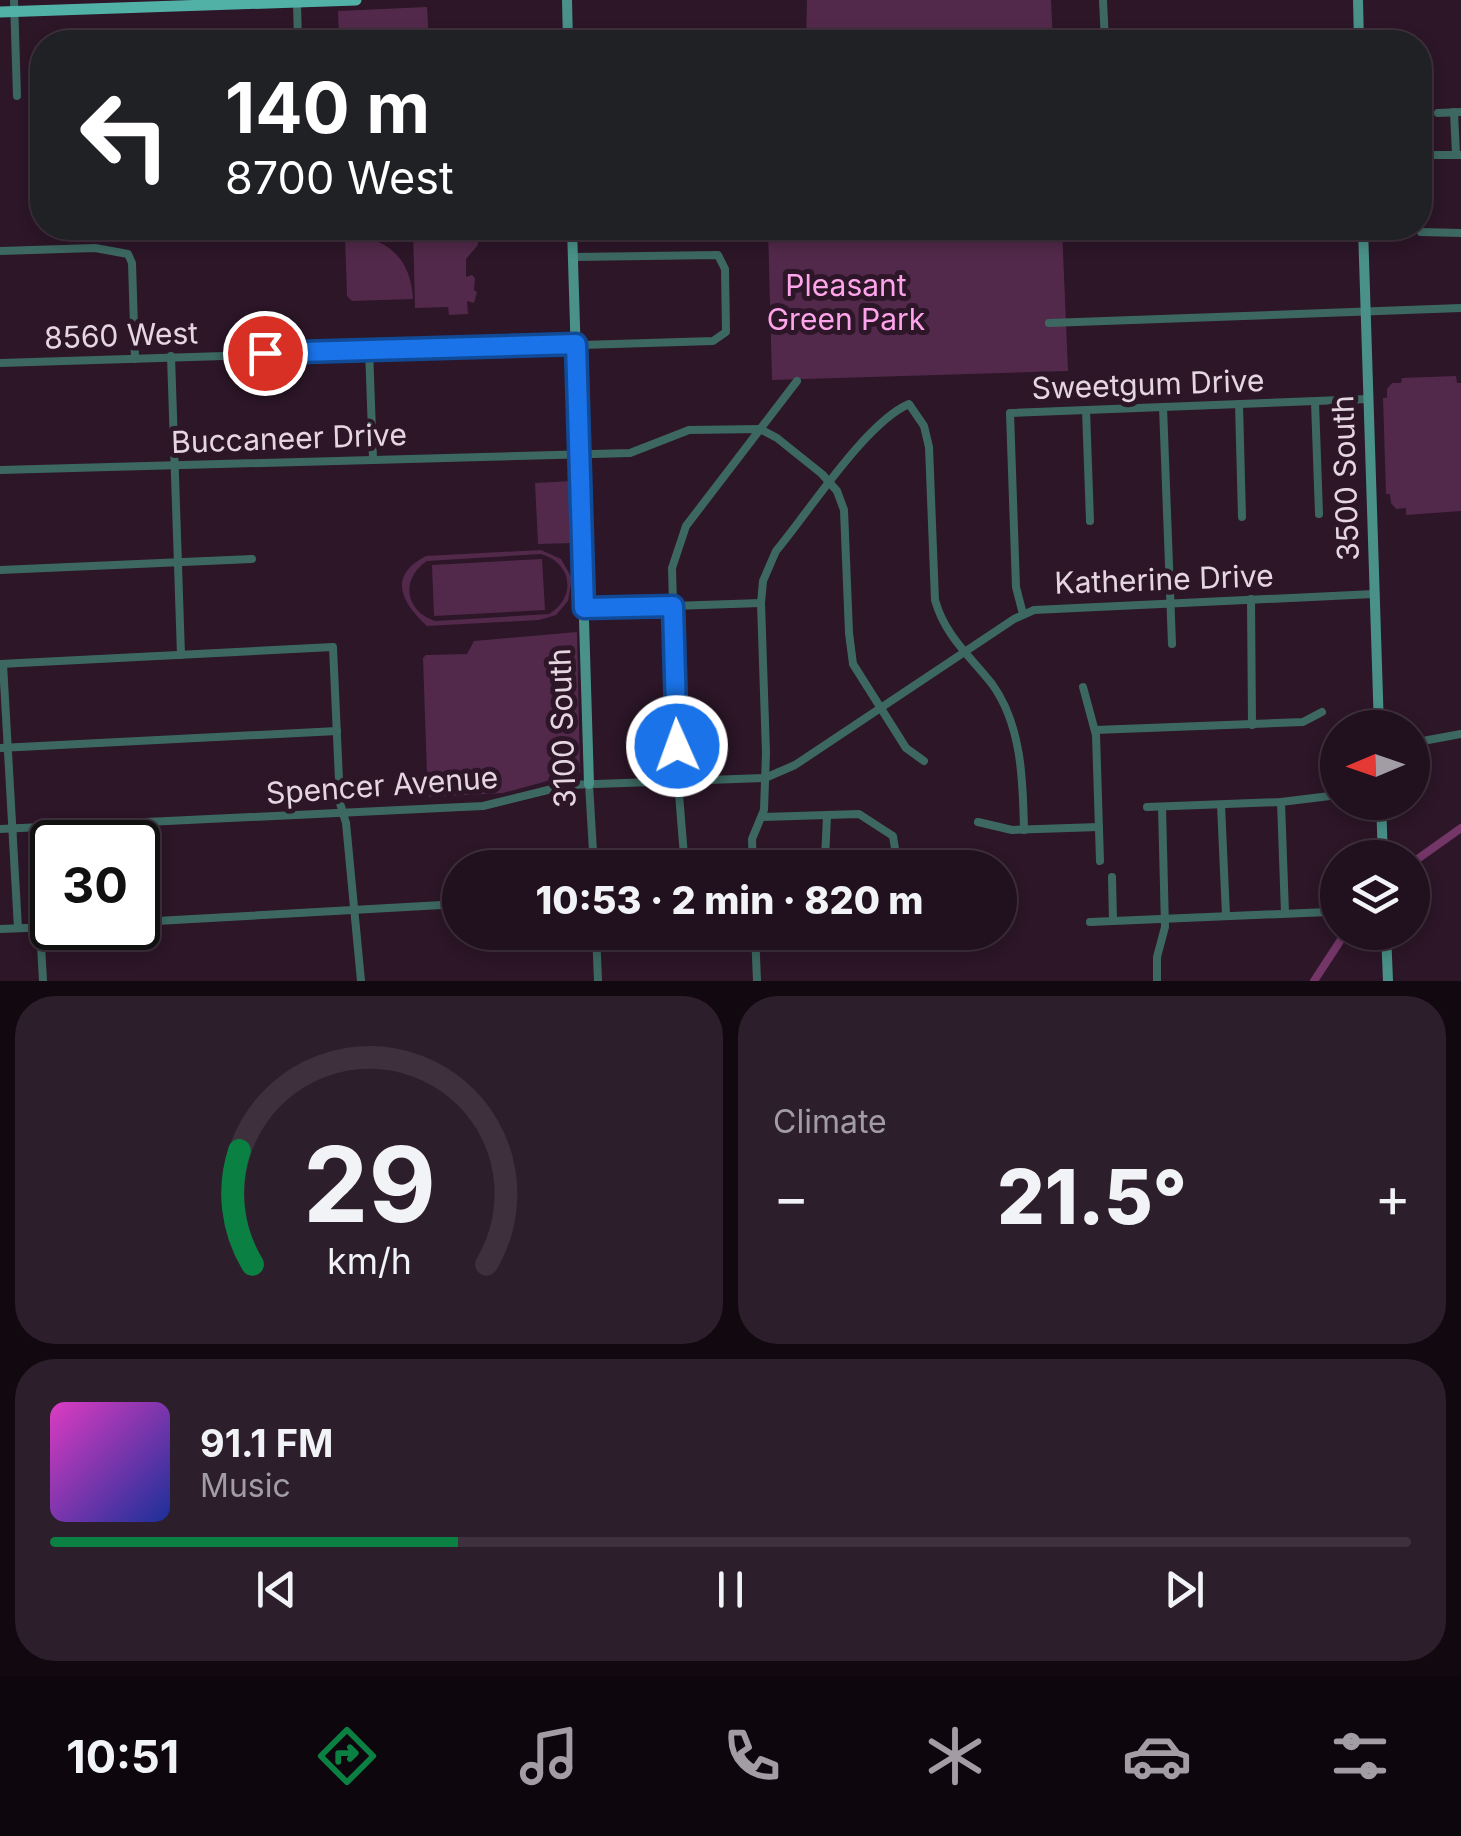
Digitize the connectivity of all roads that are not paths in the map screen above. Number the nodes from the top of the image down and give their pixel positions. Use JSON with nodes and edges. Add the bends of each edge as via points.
{"nodes":[{"id":1,"x":356,"y":0,"type":"edge"},
{"id":2,"x":567,"y":0,"type":"edge"},
{"id":3,"x":1103,"y":0,"type":"edge"},
{"id":4,"x":1358,"y":0,"type":"edge"},
{"id":5,"x":296,"y":2,"type":"edge"},
{"id":6,"x":164,"y":3,"type":"edge"},
{"id":7,"x":14,"y":6,"type":"edge"},
{"id":8,"x":0,"y":12,"type":"edge"},
{"id":9,"x":297,"y":30,"type":"edge"},
{"id":10,"x":568,"y":30,"type":"edge"},
{"id":11,"x":1104,"y":30,"type":"edge"},
{"id":12,"x":1359,"y":30,"type":"edge"},
{"id":13,"x":17,"y":96,"type":"dead end"},
{"id":14,"x":1438,"y":112,"type":"dead end"},
{"id":15,"x":1457,"y":112,"type":"edge"},
{"id":16,"x":1432,"y":155,"type":"edge"},
{"id":17,"x":1458,"y":155,"type":"edge"},
{"id":18,"x":1432,"y":232,"type":"edge"},
{"id":19,"x":1461,"y":233,"type":"edge"},
{"id":20,"x":573,"y":240,"type":"edge"},
{"id":21,"x":1363,"y":240,"type":"edge"},
{"id":22,"x":0,"y":252,"type":"edge"},
{"id":23,"x":574,"y":257,"type":"junction"},
{"id":24,"x":1461,"y":308,"type":"edge"},
{"id":25,"x":1366,"y":312,"type":"junction"},
{"id":26,"x":1049,"y":323,"type":"dead end"},
{"id":27,"x":576,"y":344,"type":"junction"},
{"id":28,"x":369,"y":349,"type":"junction"},
{"id":29,"x":171,"y":356,"type":"junction"},
{"id":30,"x":135,"y":359,"type":"junction"},
{"id":31,"x":0,"y":363,"type":"edge"},
{"id":32,"x":798,"y":382,"type":"dead end"},
{"id":33,"x":1368,"y":400,"type":"junction"},
{"id":34,"x":1315,"y":402,"type":"junction"},
{"id":35,"x":1238,"y":404,"type":"junction"},
{"id":36,"x":1164,"y":407,"type":"junction"},
{"id":37,"x":1086,"y":410,"type":"junction"},
{"id":38,"x":760,"y":429,"type":"junction"},
{"id":39,"x":580,"y":453,"type":"junction"},
{"id":40,"x":373,"y":459,"type":"junction"},
{"id":41,"x":175,"y":465,"type":"junction"},
{"id":42,"x":0,"y":470,"type":"edge"},
{"id":43,"x":831,"y":484,"type":"junction"},
{"id":44,"x":1320,"y":514,"type":"dead end"},
{"id":45,"x":1242,"y":517,"type":"dead end"},
{"id":46,"x":1090,"y":521,"type":"dead end"},
{"id":47,"x":252,"y":560,"type":"dead end"},
{"id":48,"x":178,"y":563,"type":"junction"},
{"id":49,"x":0,"y":570,"type":"edge"},
{"id":50,"x":1374,"y":594,"type":"junction"},
{"id":51,"x":1250,"y":599,"type":"junction"},
{"id":52,"x":1171,"y":602,"type":"junction"},
{"id":53,"x":761,"y":603,"type":"junction"},
{"id":54,"x":673,"y":606,"type":"junction"},
{"id":55,"x":584,"y":608,"type":"junction"},
{"id":56,"x":1023,"y":614,"type":"junction"},
{"id":57,"x":1172,"y":644,"type":"dead end"},
{"id":58,"x":963,"y":653,"type":"junction"},
{"id":59,"x":181,"y":655,"type":"junction"},
{"id":60,"x":2,"y":664,"type":"edge"},
{"id":61,"x":1083,"y":687,"type":"dead end"},
{"id":62,"x":880,"y":708,"type":"junction"},
{"id":63,"x":1377,"y":710,"type":"edge"},
{"id":64,"x":1320,"y":713,"type":"edge"},
{"id":65,"x":1252,"y":724,"type":"junction"},
{"id":66,"x":1095,"y":730,"type":"junction"},
{"id":67,"x":337,"y":731,"type":"junction"},
{"id":68,"x":1461,"y":734,"type":"edge"},
{"id":69,"x":1430,"y":740,"type":"edge"},
{"id":70,"x":4,"y":747,"type":"edge"},
{"id":71,"x":924,"y":761,"type":"dead end"},
{"id":72,"x":765,"y":778,"type":"junction"},
{"id":73,"x":678,"y":782,"type":"junction"},
{"id":74,"x":590,"y":784,"type":"junction"},
{"id":75,"x":1320,"y":797,"type":"edge"},
{"id":76,"x":1281,"y":802,"type":"junction"},
{"id":77,"x":1221,"y":805,"type":"junction"},
{"id":78,"x":1162,"y":807,"type":"junction"},
{"id":79,"x":1147,"y":808,"type":"dead end"},
{"id":80,"x":343,"y":812,"type":"junction"},
{"id":81,"x":827,"y":815,"type":"junction"},
{"id":82,"x":763,"y":817,"type":"junction"},
{"id":83,"x":978,"y":822,"type":"dead end"},
{"id":84,"x":1099,"y":827,"type":"junction"},
{"id":85,"x":0,"y":829,"type":"edge"},
{"id":86,"x":12,"y":829,"type":"junction"},
{"id":87,"x":1024,"y":830,"type":"junction"},
{"id":88,"x":593,"y":850,"type":"edge"},
{"id":89,"x":684,"y":850,"type":"edge"},
{"id":90,"x":752,"y":850,"type":"edge"},
{"id":91,"x":826,"y":850,"type":"edge"},
{"id":92,"x":897,"y":850,"type":"edge"},
{"id":93,"x":1100,"y":861,"type":"dead end"},
{"id":94,"x":1112,"y":876,"type":"dead end"},
{"id":95,"x":442,"y":905,"type":"edge"},
{"id":96,"x":354,"y":910,"type":"junction"},
{"id":97,"x":1320,"y":912,"type":"edge"},
{"id":98,"x":1286,"y":914,"type":"junction"},
{"id":99,"x":1226,"y":916,"type":"junction"},
{"id":100,"x":1164,"y":918,"type":"junction"},
{"id":101,"x":160,"y":921,"type":"edge"},
{"id":102,"x":1113,"y":921,"type":"junction"},
{"id":103,"x":1090,"y":922,"type":"dead end"},
{"id":104,"x":30,"y":927,"type":"edge"},
{"id":105,"x":18,"y":928,"type":"junction"},
{"id":106,"x":0,"y":929,"type":"edge"},
{"id":107,"x":41,"y":950,"type":"edge"},
{"id":108,"x":597,"y":950,"type":"edge"},
{"id":109,"x":755,"y":950,"type":"edge"},
{"id":110,"x":1387,"y":950,"type":"edge"},
{"id":111,"x":756,"y":979,"type":"edge"},
{"id":112,"x":43,"y":981,"type":"edge"},
{"id":113,"x":361,"y":981,"type":"edge"},
{"id":114,"x":598,"y":981,"type":"edge"},
{"id":115,"x":1157,"y":981,"type":"edge"},
{"id":116,"x":1388,"y":981,"type":"edge"}],
"edges":[{"from":1,"to":5,"type":"main road"},
{"from":2,"to":10,"type":"street"},
{"from":3,"to":11,"type":"street"},
{"from":4,"to":12,"type":"street"},
{"from":5,"to":6,"type":"main road"},
{"from":5,"to":9,"type":"street"},
{"from":6,"to":7,"type":"main road"},
{"from":7,"to":8,"type":"main road"},
{"from":7,"to":13,"type":"street"},
{"from":14,"to":15,"type":"street"},
{"from":15,"to":17,"type":"street"},
{"from":16,"to":17,"type":"street"},
{"from":18,"to":19,"type":"street"},
{"from":20,"to":23,"type":"street","name":"3100 South"},
{"from":21,"to":25,"type":"street","name":"3500 South"},
{"from":22,"to":30,"type":"street","via":[[128,254]]},
{"from":23,"to":27,"type":"street","name":"3100 South"},
{"from":23,"to":27,"type":"street","name":"8560 West","via":[[720,257],[727,330],[713,340]]},
{"from":24,"to":25,"type":"street"},
{"from":25,"to":26,"type":"street"},
{"from":25,"to":33,"type":"street","name":"3500 South"},
{"from":27,"to":28,"type":"street","name":"8560 West"},
{"from":27,"to":39,"type":"street","name":"3100 South"},
{"from":28,"to":29,"type":"street","name":"8560 West"},
{"from":28,"to":40,"type":"street"},
{"from":29,"to":30,"type":"street","name":"8560 West"},
{"from":29,"to":41,"type":"street"},
{"from":30,"to":31,"type":"street","name":"8560 West"},
{"from":32,"to":38,"type":"street"},
{"from":33,"to":34,"type":"street","name":"Sweetgum Drive"},
{"from":33,"to":50,"type":"street","name":"3500 South"},
{"from":34,"to":35,"type":"street","name":"Sweetgum Drive"},
{"from":34,"to":44,"type":"street"},
{"from":35,"to":36,"type":"street","name":"Sweetgum Drive"},
{"from":35,"to":45,"type":"street"},
{"from":36,"to":37,"type":"street","name":"Sweetgum Drive"},
{"from":36,"to":52,"type":"street"},
{"from":37,"to":46,"type":"street"},
{"from":37,"to":56,"type":"street","name":"Sweetgum Drive","via":[[1010,413],[1016,592]]},
{"from":38,"to":39,"type":"street","name":"Buccaneer Drive","via":[[688,430],[630,453]]},
{"from":38,"to":43,"type":"street"},
{"from":38,"to":54,"type":"street","via":[[679,539]]},
{"from":39,"to":40,"type":"street","name":"Buccaneer Drive"},
{"from":39,"to":55,"type":"street","name":"3100 South"},
{"from":40,"to":41,"type":"street","name":"Buccaneer Drive"},
{"from":41,"to":42,"type":"street","name":"Buccaneer Drive"},
{"from":41,"to":48,"type":"street"},
{"from":43,"to":53,"type":"street","via":[[771,560]]},
{"from":43,"to":58,"type":"street","via":[[870,434],[909,404],[929,446],[935,600]]},
{"from":43,"to":62,"type":"street","via":[[844,510],[850,652]]},
{"from":47,"to":48,"type":"street"},
{"from":48,"to":49,"type":"street"},
{"from":48,"to":59,"type":"street"},
{"from":50,"to":51,"type":"street","name":"Katherine Drive"},
{"from":50,"to":63,"type":"street","name":"3500 South"},
{"from":51,"to":52,"type":"street","name":"Katherine Drive"},
{"from":51,"to":65,"type":"street"},
{"from":52,"to":56,"type":"street","name":"Katherine Drive"},
{"from":52,"to":57,"type":"street"},
{"from":53,"to":54,"type":"street"},
{"from":53,"to":72,"type":"street"},
{"from":54,"to":55,"type":"street"},
{"from":54,"to":73,"type":"street"},
{"from":55,"to":74,"type":"street","name":"3100 South"},
{"from":56,"to":58,"type":"street","name":"Katherine Drive"},
{"from":58,"to":62,"type":"street","name":"Katherine Drive"},
{"from":58,"to":87,"type":"street","via":[[999,696],[1017,746]]},
{"from":59,"to":60,"type":"street"},
{"from":59,"to":67,"type":"street","via":[[333,647]]},
{"from":60,"to":70,"type":"street"},
{"from":61,"to":66,"type":"street"},
{"from":62,"to":71,"type":"street","via":[[906,748]]},
{"from":62,"to":72,"type":"street","name":"Katherine Drive"},
{"from":64,"to":65,"type":"street","via":[[1304,722]]},
{"from":65,"to":66,"type":"street"},
{"from":66,"to":84,"type":"street"},
{"from":67,"to":70,"type":"street"},
{"from":67,"to":80,"type":"street"},
{"from":68,"to":69,"type":"street"},
{"from":70,"to":86,"type":"street"},
{"from":72,"to":73,"type":"street","name":"Spencer Avenue"},
{"from":72,"to":82,"type":"street"},
{"from":73,"to":74,"type":"street","name":"Spencer Avenue"},
{"from":73,"to":89,"type":"street"},
{"from":74,"to":80,"type":"street","name":"Spencer Avenue","via":[[483,806]]},
{"from":74,"to":88,"type":"street","name":"3100 South"},
{"from":75,"to":76,"type":"street"},
{"from":76,"to":77,"type":"street"},
{"from":76,"to":98,"type":"street"},
{"from":77,"to":78,"type":"street"},
{"from":77,"to":99,"type":"street"},
{"from":78,"to":79,"type":"street"},
{"from":78,"to":100,"type":"street"},
{"from":80,"to":86,"type":"street","name":"Spencer Avenue"},
{"from":80,"to":96,"type":"street"},
{"from":81,"to":82,"type":"street"},
{"from":81,"to":91,"type":"street"},
{"from":81,"to":92,"type":"street","via":[[858,814],[890,832]]},
{"from":82,"to":90,"type":"street"},
{"from":83,"to":87,"type":"street"},
{"from":84,"to":87,"type":"street"},
{"from":84,"to":93,"type":"street"},
{"from":85,"to":86,"type":"street","name":"Spencer Avenue"},
{"from":86,"to":105,"type":"street"},
{"from":94,"to":102,"type":"street"},
{"from":95,"to":96,"type":"street"},
{"from":96,"to":101,"type":"street"},
{"from":96,"to":113,"type":"street"},
{"from":97,"to":98,"type":"street"},
{"from":98,"to":99,"type":"street"},
{"from":99,"to":100,"type":"street"},
{"from":100,"to":102,"type":"street"},
{"from":100,"to":115,"type":"street"},
{"from":102,"to":103,"type":"street"},
{"from":104,"to":105,"type":"street"},
{"from":105,"to":106,"type":"street"},
{"from":107,"to":112,"type":"street"},
{"from":108,"to":114,"type":"street"},
{"from":109,"to":111,"type":"street"},
{"from":110,"to":116,"type":"street"}]}
